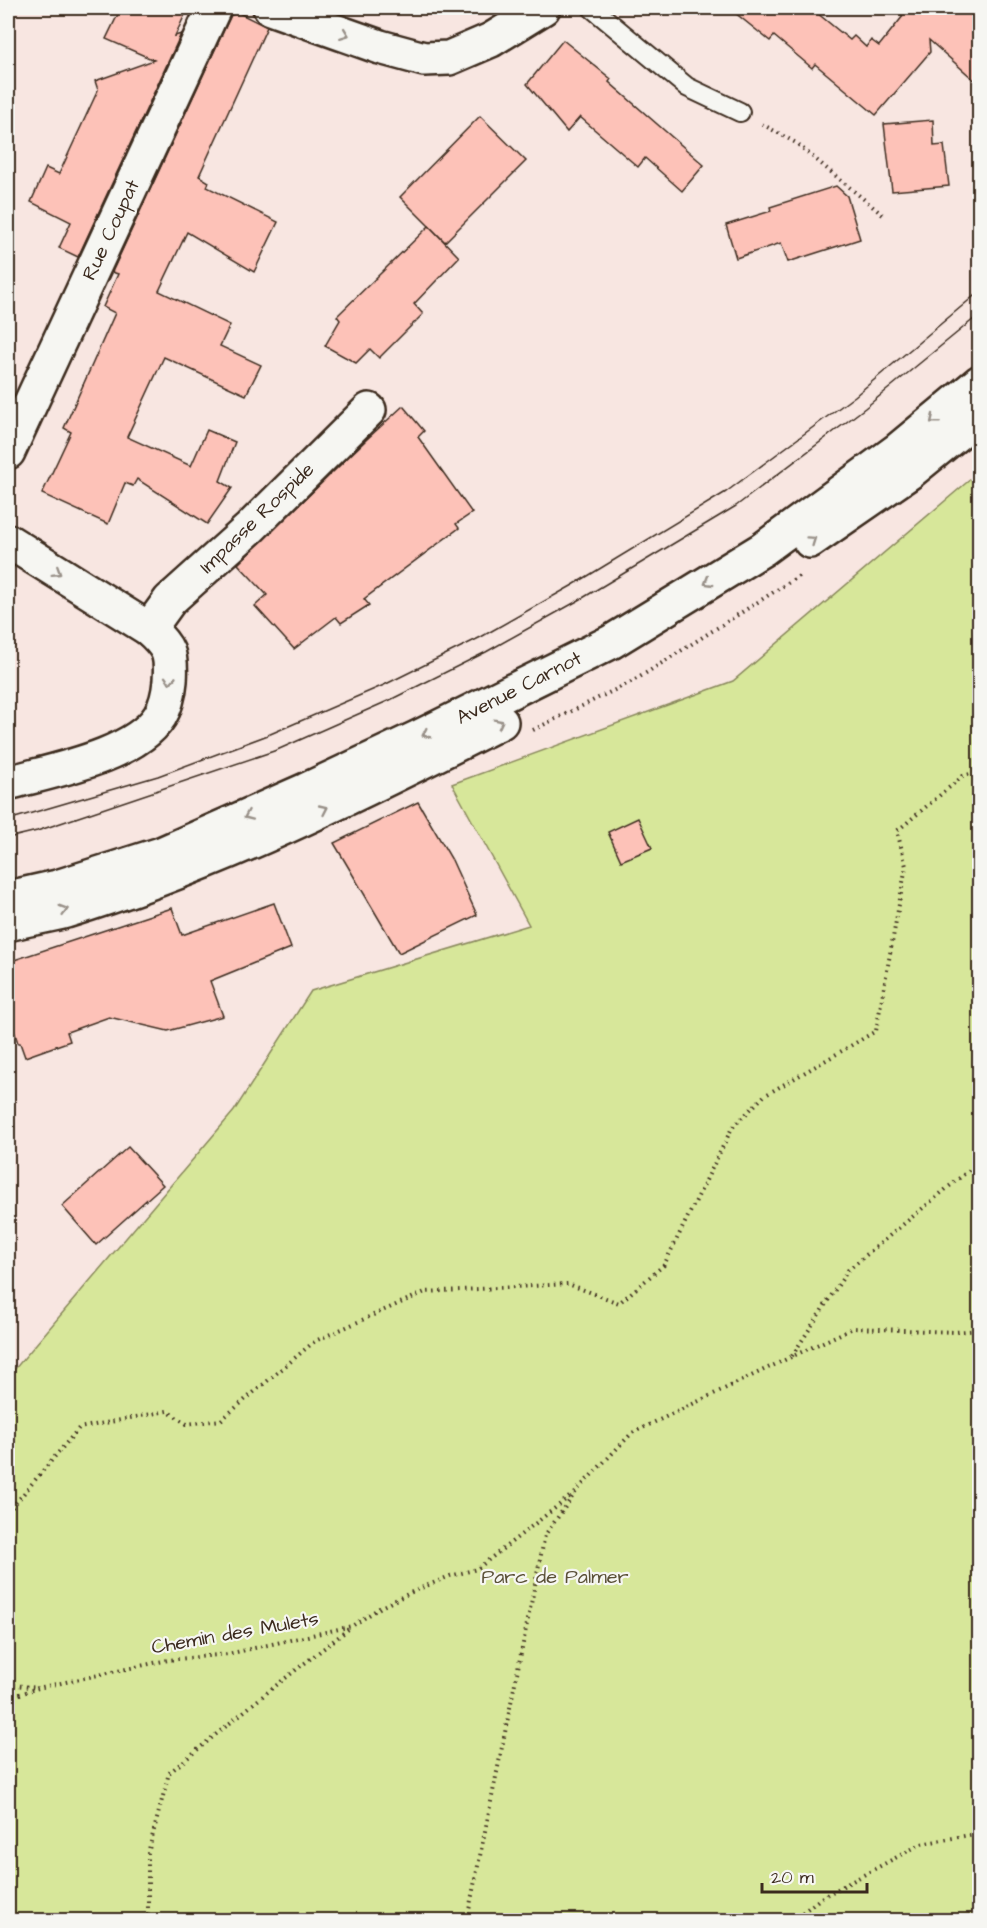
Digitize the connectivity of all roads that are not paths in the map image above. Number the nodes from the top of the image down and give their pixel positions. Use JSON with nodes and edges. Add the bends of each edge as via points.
{"nodes":[{"id":1,"x":214,"y":8,"type":"edge"},
{"id":2,"x":270,"y":8,"type":"edge"},
{"id":3,"x":543,"y":8,"type":"edge"},
{"id":4,"x":592,"y":8,"type":"edge"},
{"id":5,"x":740,"y":112,"type":"road end"},
{"id":6,"x":980,"y":382,"type":"edge"},
{"id":7,"x":369,"y":410,"type":"dead end"},
{"id":8,"x":980,"y":415,"type":"edge"},
{"id":9,"x":8,"y":452,"type":"edge"},
{"id":10,"x":8,"y":541,"type":"edge"},
{"id":11,"x":149,"y":629,"type":"junction"},
{"id":12,"x":8,"y":783,"type":"edge"},
{"id":13,"x":8,"y":898,"type":"edge"},
{"id":14,"x":8,"y":924,"type":"edge"}],
"edges":[{"from":1,"to":9,"type":"main road","name":"Rue Coupat"},
{"from":2,"to":3,"type":"main road","one_way":true,"via":[[380,48],[424,59],[449,58],[491,40]]},
{"from":4,"to":5,"type":"lane","via":[[687,87]]},
{"from":6,"to":13,"type":"main road","name":"Avenue Carnot","one_way":true,"via":[[763,549],[611,642],[407,743],[161,854]]},
{"from":7,"to":11,"type":"main road","name":"Impasse Rospide","via":[[170,600]]},
{"from":14,"to":8,"type":"main road","name":"Avenue Carnot","one_way":true,"via":[[63,911],[161,879],[318,812],[625,659],[790,555],[910,472]]},
{"from":10,"to":11,"type":"main road","one_way":true},
{"from":11,"to":12,"type":"main road","one_way":true,"via":[[164,643],[171,662],[169,691],[160,716],[142,736],[109,754]]}]}
